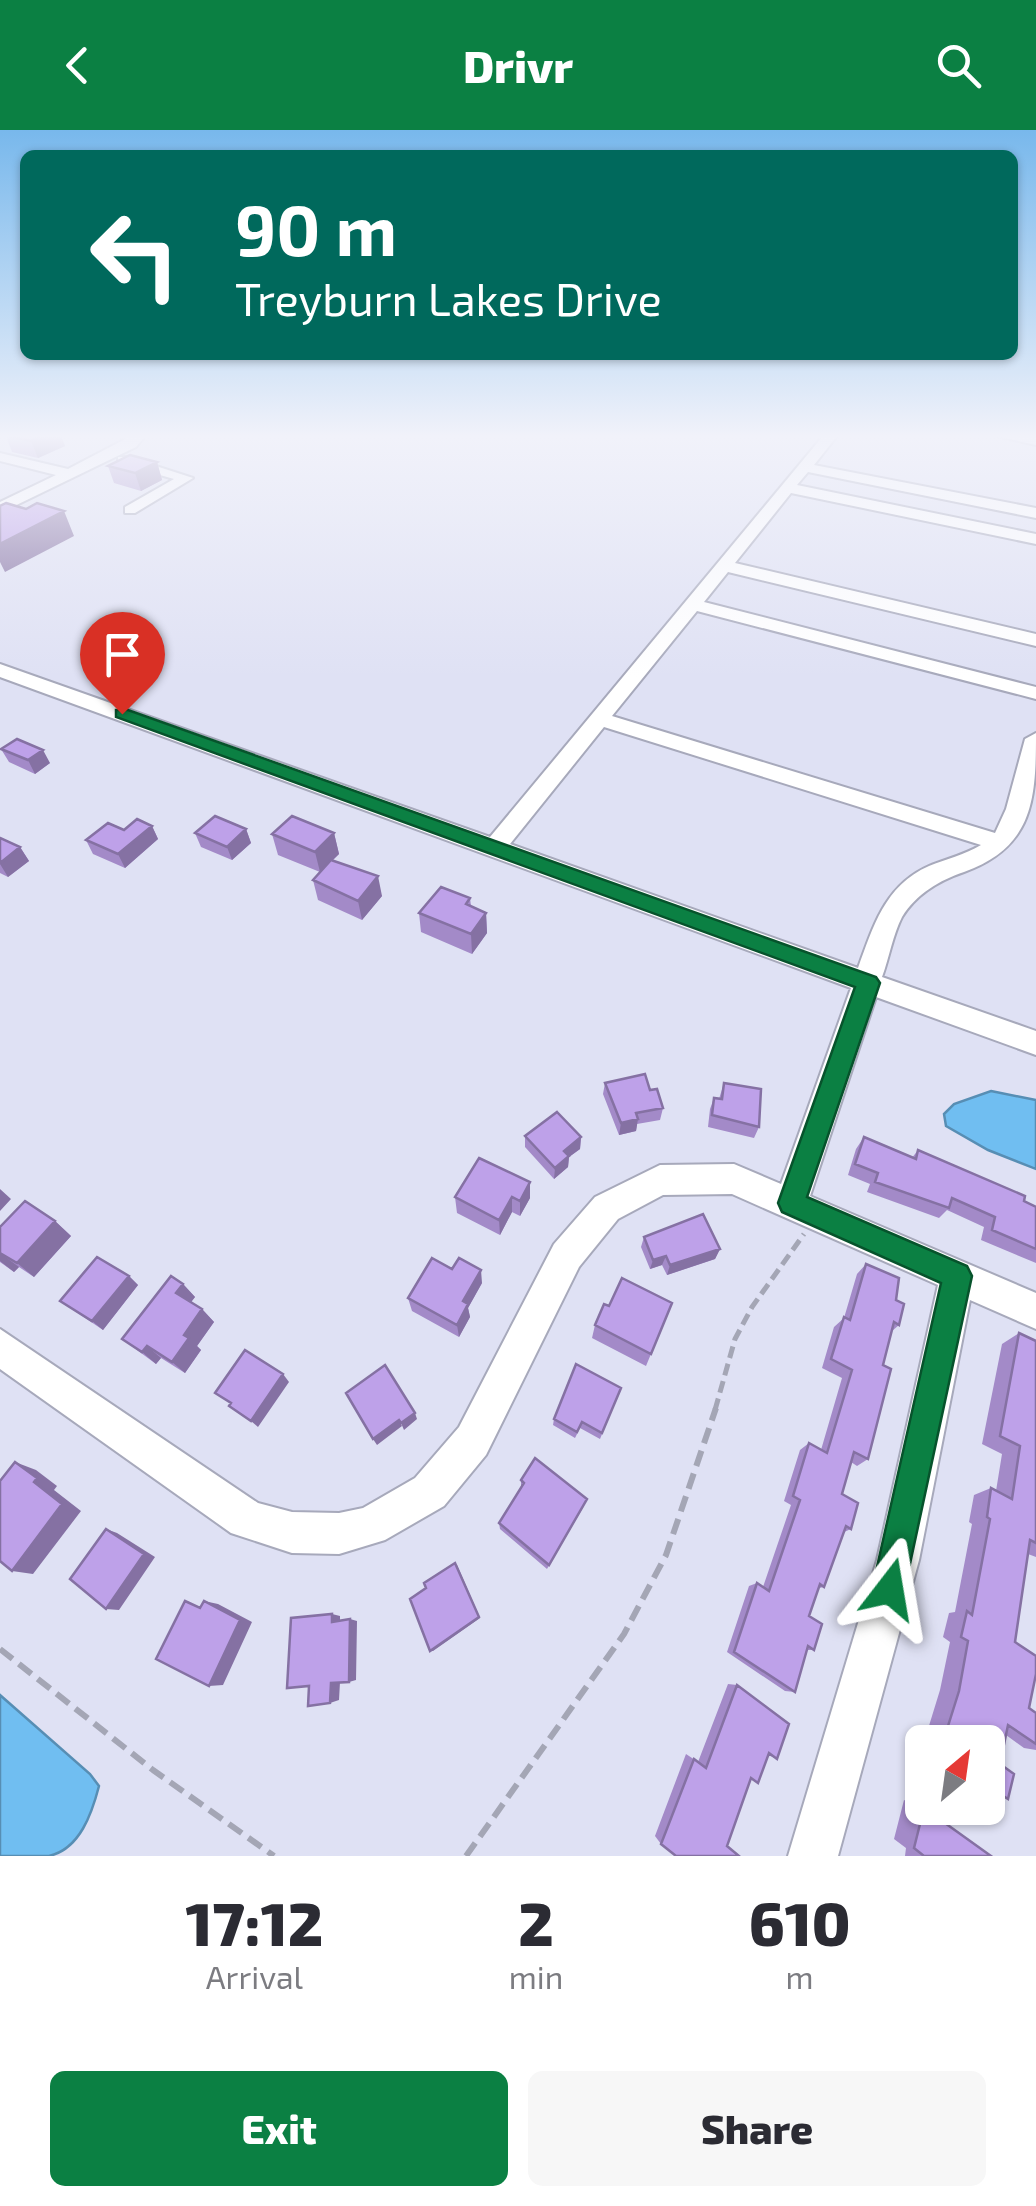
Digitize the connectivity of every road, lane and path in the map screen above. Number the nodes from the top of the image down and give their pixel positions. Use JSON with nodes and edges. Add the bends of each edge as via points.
{"nodes":[{"id":1,"x":765,"y":517,"type":"edge"},
{"id":2,"x":927,"y":517,"type":"edge"},
{"id":3,"x":1036,"y":539,"type":"edge"},
{"id":4,"x":724,"y":566,"type":"junction"},
{"id":5,"x":693,"y":605,"type":"junction"},
{"id":6,"x":1036,"y":640,"type":"edge"},
{"id":7,"x":0,"y":670,"type":"edge"},
{"id":8,"x":1036,"y":693,"type":"edge"},
{"id":9,"x":598,"y":719,"type":"junction"},
{"id":10,"x":1036,"y":739,"type":"edge"},
{"id":11,"x":1000,"y":844,"type":"junction"},
{"id":12,"x":493,"y":849,"type":"junction"},
{"id":13,"x":868,"y":983,"type":"junction"},
{"id":14,"x":1036,"y":1043,"type":"edge"},
{"id":15,"x":802,"y":1208,"type":"junction"},
{"id":16,"x":957,"y":1276,"type":"junction"},
{"id":17,"x":1036,"y":1311,"type":"edge"},
{"id":18,"x":0,"y":1347,"type":"edge"},
{"id":19,"x":0,"y":1649,"type":"edge"},
{"id":20,"x":274,"y":1856,"type":"edge"},
{"id":21,"x":466,"y":1856,"type":"edge"},
{"id":22,"x":813,"y":1856,"type":"edge"}],
"edges":[{"from":1,"to":4,"type":"street"},
{"from":2,"to":3,"type":"street"},
{"from":4,"to":5,"type":"street"},
{"from":4,"to":6,"type":"street"},
{"from":5,"to":8,"type":"street"},
{"from":5,"to":9,"type":"street"},
{"from":7,"to":12,"type":"street"},
{"from":9,"to":11,"type":"street"},
{"from":9,"to":12,"type":"street"},
{"from":10,"to":11,"type":"street"},
{"from":11,"to":13,"type":"street","via":[[932,874],[907,893],[890,915]]},
{"from":12,"to":13,"type":"street"},
{"from":13,"to":14,"type":"street"},
{"from":13,"to":15,"type":"street"},
{"from":15,"to":16,"type":"street"},
{"from":15,"to":18,"type":"street","via":[[734,1180],[694,1174],[638,1186],[606,1204],[575,1240],[479,1432],[454,1468],[408,1509],[340,1534],[291,1534],[246,1519]]},
{"from":15,"to":21,"type":"path","via":[[802,1240],[735,1339],[666,1556],[624,1634]]},
{"from":16,"to":17,"type":"street"},
{"from":16,"to":22,"type":"street","via":[[898,1560]]},
{"from":19,"to":20,"type":"path"}]}
